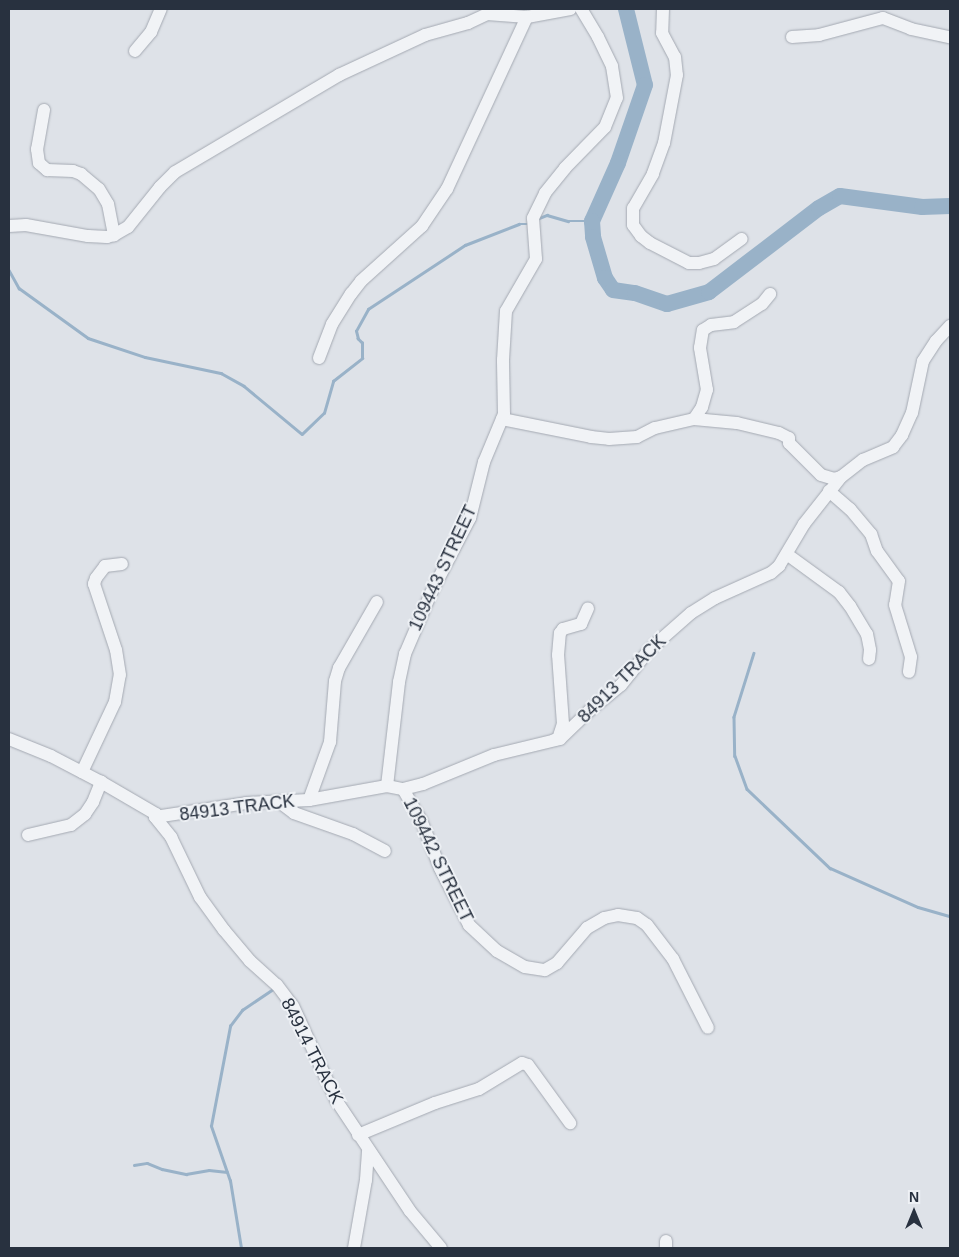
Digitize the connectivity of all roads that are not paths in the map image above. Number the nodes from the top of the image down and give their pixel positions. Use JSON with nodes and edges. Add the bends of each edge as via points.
{"nodes":[{"id":1,"x":161,"y":9,"type":"edge"},
{"id":2,"x":570,"y":9,"type":"edge"},
{"id":3,"x":581,"y":9,"type":"edge"},
{"id":4,"x":663,"y":9,"type":"edge"},
{"id":5,"x":484,"y":11,"type":"edge"},
{"id":6,"x":527,"y":17,"type":"junction"},
{"id":7,"x":792,"y":37,"type":"dead end"},
{"id":8,"x":950,"y":37,"type":"edge"},
{"id":9,"x":135,"y":51,"type":"dead end"},
{"id":10,"x":44,"y":110,"type":"dead end"},
{"id":11,"x":9,"y":226,"type":"edge"},
{"id":12,"x":114,"y":235,"type":"junction"},
{"id":13,"x":742,"y":239,"type":"dead end"},
{"id":14,"x":770,"y":294,"type":"dead end"},
{"id":15,"x":950,"y":326,"type":"edge"},
{"id":16,"x":319,"y":358,"type":"dead end"},
{"id":17,"x":502,"y":419,"type":"junction"},
{"id":18,"x":694,"y":419,"type":"junction"},
{"id":19,"x":841,"y":477,"type":"junction"},
{"id":20,"x":829,"y":491,"type":"junction"},
{"id":21,"x":788,"y":555,"type":"junction"},
{"id":22,"x":122,"y":564,"type":"dead end"},
{"id":23,"x":377,"y":602,"type":"dead end"},
{"id":24,"x":588,"y":608,"type":"dead end"},
{"id":25,"x":869,"y":659,"type":"dead end"},
{"id":26,"x":909,"y":672,"type":"dead end"},
{"id":27,"x":9,"y":739,"type":"edge"},
{"id":28,"x":545,"y":744,"type":"junction"},
{"id":29,"x":82,"y":772,"type":"junction"},
{"id":30,"x":101,"y":782,"type":"junction"},
{"id":31,"x":387,"y":786,"type":"junction"},
{"id":32,"x":403,"y":789,"type":"junction"},
{"id":33,"x":309,"y":800,"type":"junction"},
{"id":34,"x":278,"y":801,"type":"junction"},
{"id":35,"x":152,"y":813,"type":"junction"},
{"id":36,"x":28,"y":835,"type":"dead end"},
{"id":37,"x":385,"y":851,"type":"dead end"},
{"id":38,"x":708,"y":1028,"type":"dead end"},
{"id":39,"x":570,"y":1124,"type":"dead end"},
{"id":40,"x":358,"y":1135,"type":"junction"},
{"id":41,"x":368,"y":1149,"type":"junction"},
{"id":42,"x":354,"y":1248,"type":"edge"},
{"id":43,"x":441,"y":1248,"type":"edge"}],
"edges":[{"from":1,"to":9,"type":"street","via":[[151,32]]},
{"from":2,"to":6,"type":"street"},
{"from":3,"to":17,"type":"street","name":"109443 STREET","via":[[612,66],[616,98],[605,127],[565,168],[536,210],[532,224],[536,259],[506,311]]},
{"from":4,"to":13,"type":"street","via":[[662,33],[675,57],[677,75],[664,144],[653,174],[633,208],[633,225],[650,243],[689,263],[714,259]]},
{"from":5,"to":6,"type":"street"},
{"from":5,"to":12,"type":"street","via":[[468,23],[425,35],[339,75],[223,141],[175,172],[128,227]]},
{"from":6,"to":16,"type":"street","via":[[447,189],[422,226],[351,294],[332,324]]},
{"from":7,"to":8,"type":"street","via":[[819,35],[883,18],[912,29]]},
{"from":10,"to":12,"type":"street","via":[[39,163],[47,170],[81,174],[99,189],[108,204]]},
{"from":11,"to":12,"type":"street","via":[[26,225],[88,236]]},
{"from":14,"to":18,"type":"street","via":[[762,304],[738,320],[710,325],[703,330],[700,348],[707,390]]},
{"from":15,"to":19,"type":"street","name":"84913 TRACK","via":[[923,361],[912,413],[897,443],[887,451],[863,460]]},
{"from":17,"to":18,"type":"street","via":[[591,438],[624,439]]},
{"from":17,"to":31,"type":"street","name":"109443 STREET","via":[[484,462],[470,518],[431,593],[405,654]]},
{"from":18,"to":19,"type":"street","via":[[728,422],[779,433],[788,438],[789,443],[821,475],[834,479]]},
{"from":19,"to":20,"type":"street","name":"84913 TRACK"},
{"from":20,"to":21,"type":"street","name":"84913 TRACK","via":[[804,524]]},
{"from":20,"to":26,"type":"street","via":[[871,534],[877,551],[899,581],[895,605],[911,657]]},
{"from":21,"to":25,"type":"street","via":[[839,592],[850,606],[868,634]]},
{"from":21,"to":28,"type":"street","name":"84913 TRACK","via":[[771,572],[691,612],[649,650],[621,685],[589,710],[570,732]]},
{"from":22,"to":29,"type":"street","via":[[105,566],[94,584],[116,650],[120,675],[115,702]]},
{"from":23,"to":33,"type":"street","via":[[339,668],[330,742]]},
{"from":24,"to":28,"type":"street","via":[[581,624],[560,633],[562,724],[558,738]]},
{"from":27,"to":29,"type":"street"},
{"from":28,"to":32,"type":"street","name":"84913 TRACK","via":[[494,755]]},
{"from":29,"to":30,"type":"street"},
{"from":30,"to":35,"type":"street"},
{"from":30,"to":36,"type":"street","via":[[85,814],[71,825]]},
{"from":31,"to":32,"type":"street","name":"84913 TRACK"},
{"from":31,"to":33,"type":"street","name":"84913 TRACK"},
{"from":32,"to":38,"type":"street","name":"109442 STREET","via":[[421,820],[469,926],[497,951],[525,967],[545,970],[556,963],[587,928],[604,918],[618,915],[637,918],[647,925],[673,959]]},
{"from":33,"to":34,"type":"street","name":"84913 TRACK"},
{"from":34,"to":35,"type":"street","name":"84913 TRACK"},
{"from":34,"to":37,"type":"street","via":[[294,813],[354,834]]},
{"from":35,"to":40,"type":"street","name":"84914 TRACK","via":[[171,837],[200,897],[224,930],[293,1006],[336,1100]]},
{"from":39,"to":40,"type":"street","via":[[528,1065],[522,1063],[479,1088]]},
{"from":40,"to":41,"type":"street","name":"84914 TRACK"},
{"from":41,"to":42,"type":"street"},
{"from":41,"to":43,"type":"street","name":"84914 TRACK","via":[[410,1211]]}]}
